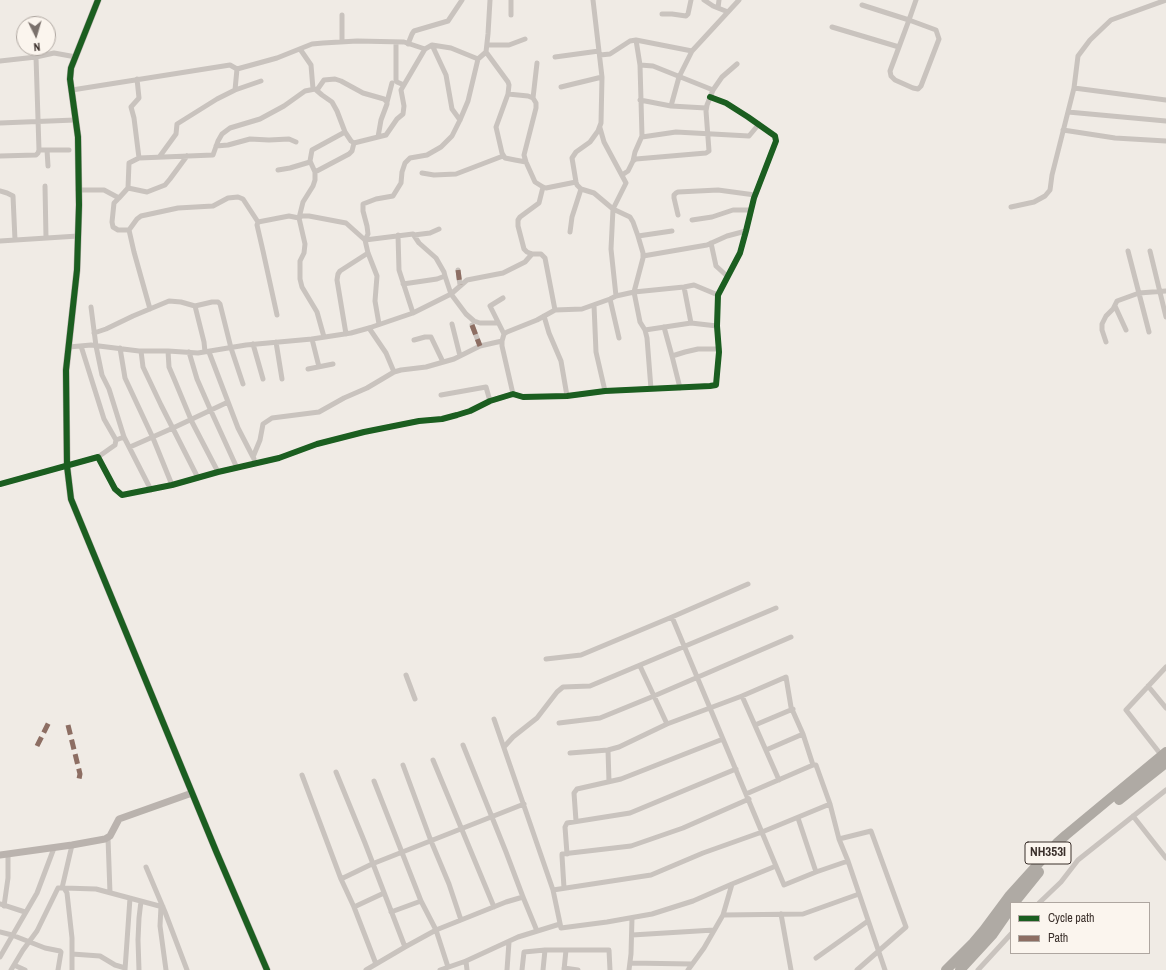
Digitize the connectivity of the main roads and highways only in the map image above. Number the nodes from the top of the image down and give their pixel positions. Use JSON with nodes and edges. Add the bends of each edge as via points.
{"nodes":[{"id":1,"x":1165,"y":757,"type":"edge"},
{"id":2,"x":1015,"y":902,"type":"edge"},
{"id":3,"x":1010,"y":909,"type":"edge"},
{"id":4,"x":946,"y":970,"type":"edge"},
{"id":5,"x":960,"y":970,"type":"edge"}],
"edges":[{"from":1,"to":2,"type":"highway","number":"NH353I","via":[[1069,839]]},
{"from":1,"to":4,"type":"highway","number":"NH353I","via":[[1066,834],[1010,894],[977,938]]},
{"from":3,"to":5,"type":"highway","via":[[993,934]]}]}
